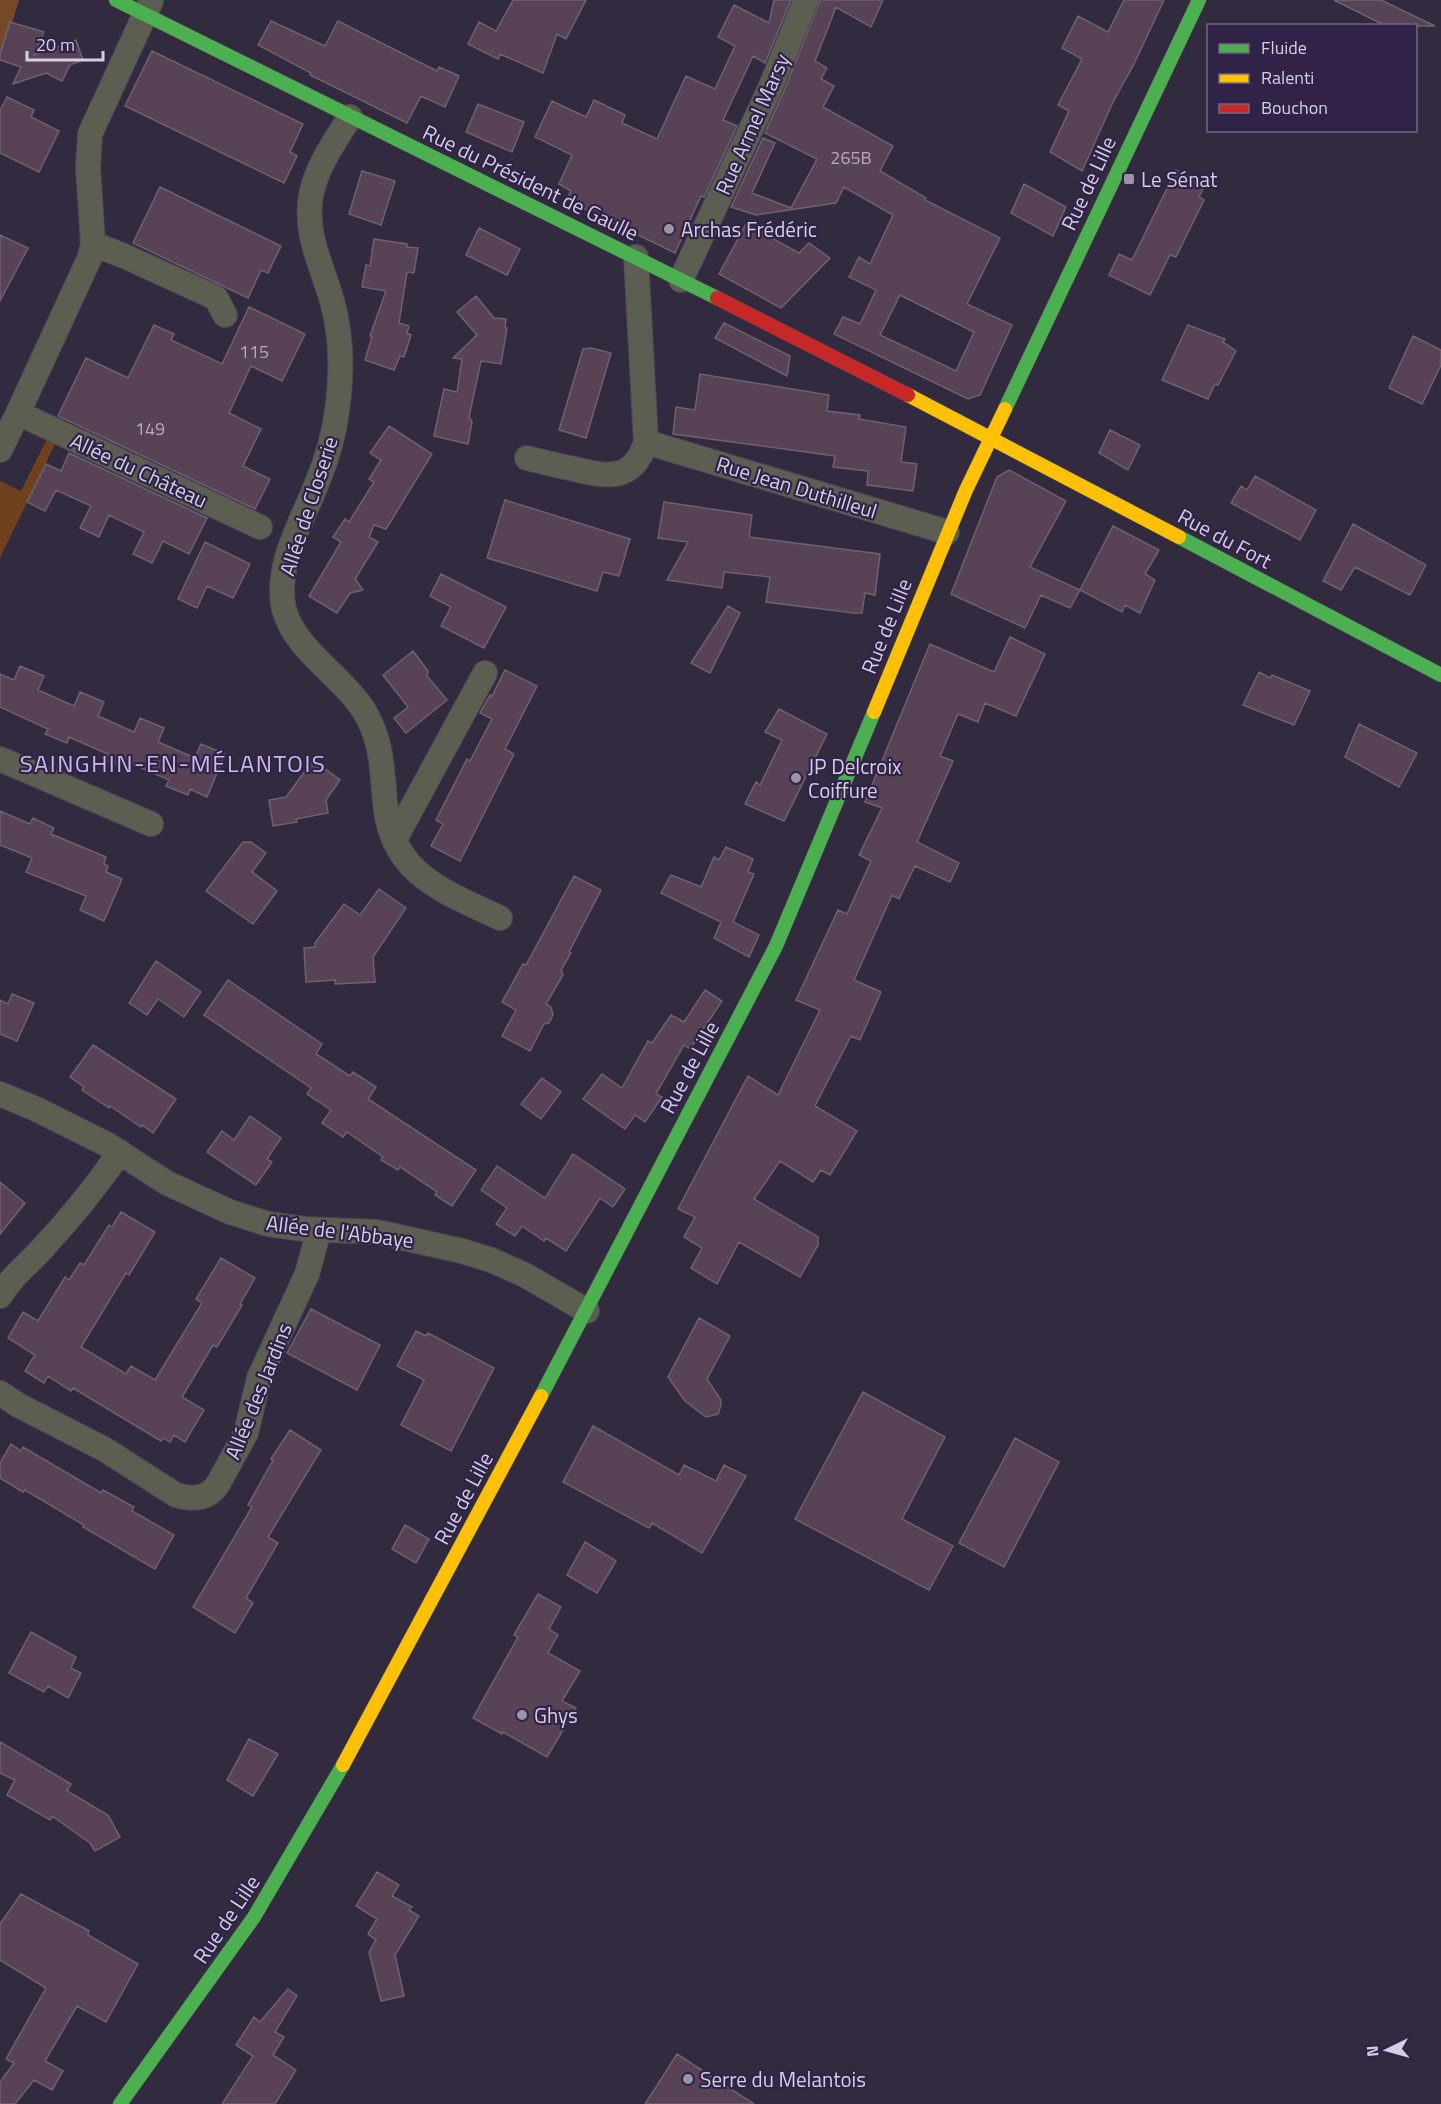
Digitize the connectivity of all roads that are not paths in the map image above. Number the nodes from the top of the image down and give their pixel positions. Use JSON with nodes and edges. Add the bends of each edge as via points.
{"nodes":[{"id":1,"x":116,"y":0,"type":"edge"},
{"id":2,"x":806,"y":0,"type":"edge"},
{"id":3,"x":1199,"y":0,"type":"edge"},
{"id":4,"x":148,"y":8,"type":"edge"},
{"id":5,"x":350,"y":117,"type":"junction"},
{"id":6,"x":93,"y":244,"type":"junction"},
{"id":7,"x":636,"y":257,"type":"junction"},
{"id":8,"x":681,"y":280,"type":"junction"},
{"id":9,"x":225,"y":315,"type":"dead end"},
{"id":10,"x":18,"y":413,"type":"junction"},
{"id":11,"x":990,"y":437,"type":"junction"},
{"id":12,"x":646,"y":442,"type":"junction"},
{"id":13,"x":0,"y":450,"type":"edge"},
{"id":14,"x":527,"y":458,"type":"dead end"},
{"id":15,"x":260,"y":527,"type":"dead end"},
{"id":16,"x":947,"y":532,"type":"junction"},
{"id":17,"x":486,"y":673,"type":"dead end"},
{"id":18,"x":1441,"y":675,"type":"edge"},
{"id":19,"x":0,"y":759,"type":"edge"},
{"id":20,"x":151,"y":824,"type":"dead end"},
{"id":21,"x":395,"y":839,"type":"junction"},
{"id":22,"x":501,"y":918,"type":"dead end"},
{"id":23,"x":0,"y":1094,"type":"edge"},
{"id":24,"x":120,"y":1152,"type":"junction"},
{"id":25,"x":320,"y":1230,"type":"junction"},
{"id":26,"x":0,"y":1296,"type":"edge"},
{"id":27,"x":588,"y":1311,"type":"junction"},
{"id":28,"x":0,"y":1393,"type":"edge"},
{"id":29,"x":120,"y":2104,"type":"edge"}],
"edges":[{"from":1,"to":4,"type":"main road","name":"Rue du Président de Gaulle"},
{"from":2,"to":8,"type":"street","name":"Rue Armel Marsy","via":[[771,86]]},
{"from":3,"to":11,"type":"main road","name":"Rue de Lille"},
{"from":4,"to":5,"type":"main road","name":"Rue du Président de Gaulle"},
{"from":4,"to":6,"type":"street","via":[[90,134]]},
{"from":5,"to":7,"type":"main road","name":"Rue du Président de Gaulle"},
{"from":5,"to":21,"type":"street","name":"Allée de Closerie","via":[[321,166],[310,211],[312,244],[337,325],[337,411],[327,458],[287,560],[282,594],[289,624],[353,695],[372,725]]},
{"from":6,"to":9,"type":"street","via":[[216,298]]},
{"from":6,"to":10,"type":"street"},
{"from":7,"to":8,"type":"main road","name":"Rue du Président de Gaulle"},
{"from":7,"to":12,"type":"street"},
{"from":8,"to":11,"type":"main road","name":"Rue du Président de Gaulle"},
{"from":10,"to":13,"type":"street"},
{"from":10,"to":15,"type":"street","name":"Allée du Château"},
{"from":11,"to":16,"type":"main road","name":"Rue de Lille"},
{"from":11,"to":18,"type":"main road","name":"Rue du Fort"},
{"from":12,"to":14,"type":"street","via":[[635,465],[615,475],[602,476]]},
{"from":12,"to":16,"type":"street","name":"Rue Jean Duthilleul"},
{"from":16,"to":27,"type":"main road","name":"Rue de Lille","via":[[776,946]]},
{"from":17,"to":21,"type":"street"},
{"from":19,"to":20,"type":"street"},
{"from":21,"to":22,"type":"street","name":"Allée de Closerie","via":[[420,876]]},
{"from":23,"to":24,"type":"street","name":"Allée de l'Abbaye"},
{"from":24,"to":25,"type":"street","name":"Allée de l'Abbaye","via":[[173,1186],[230,1212],[268,1224]]},
{"from":24,"to":26,"type":"street","via":[[101,1181],[13,1276]]},
{"from":25,"to":27,"type":"street","name":"Allée de l'Abbaye","via":[[377,1232],[462,1251],[516,1271]]},
{"from":25,"to":28,"type":"street","name":"Allée des Jardins","via":[[307,1274],[259,1378],[246,1433],[218,1484],[206,1496],[176,1495],[104,1449]]},
{"from":27,"to":29,"type":"main road","name":"Rue de Lille","via":[[363,1731],[274,1886]]}]}
